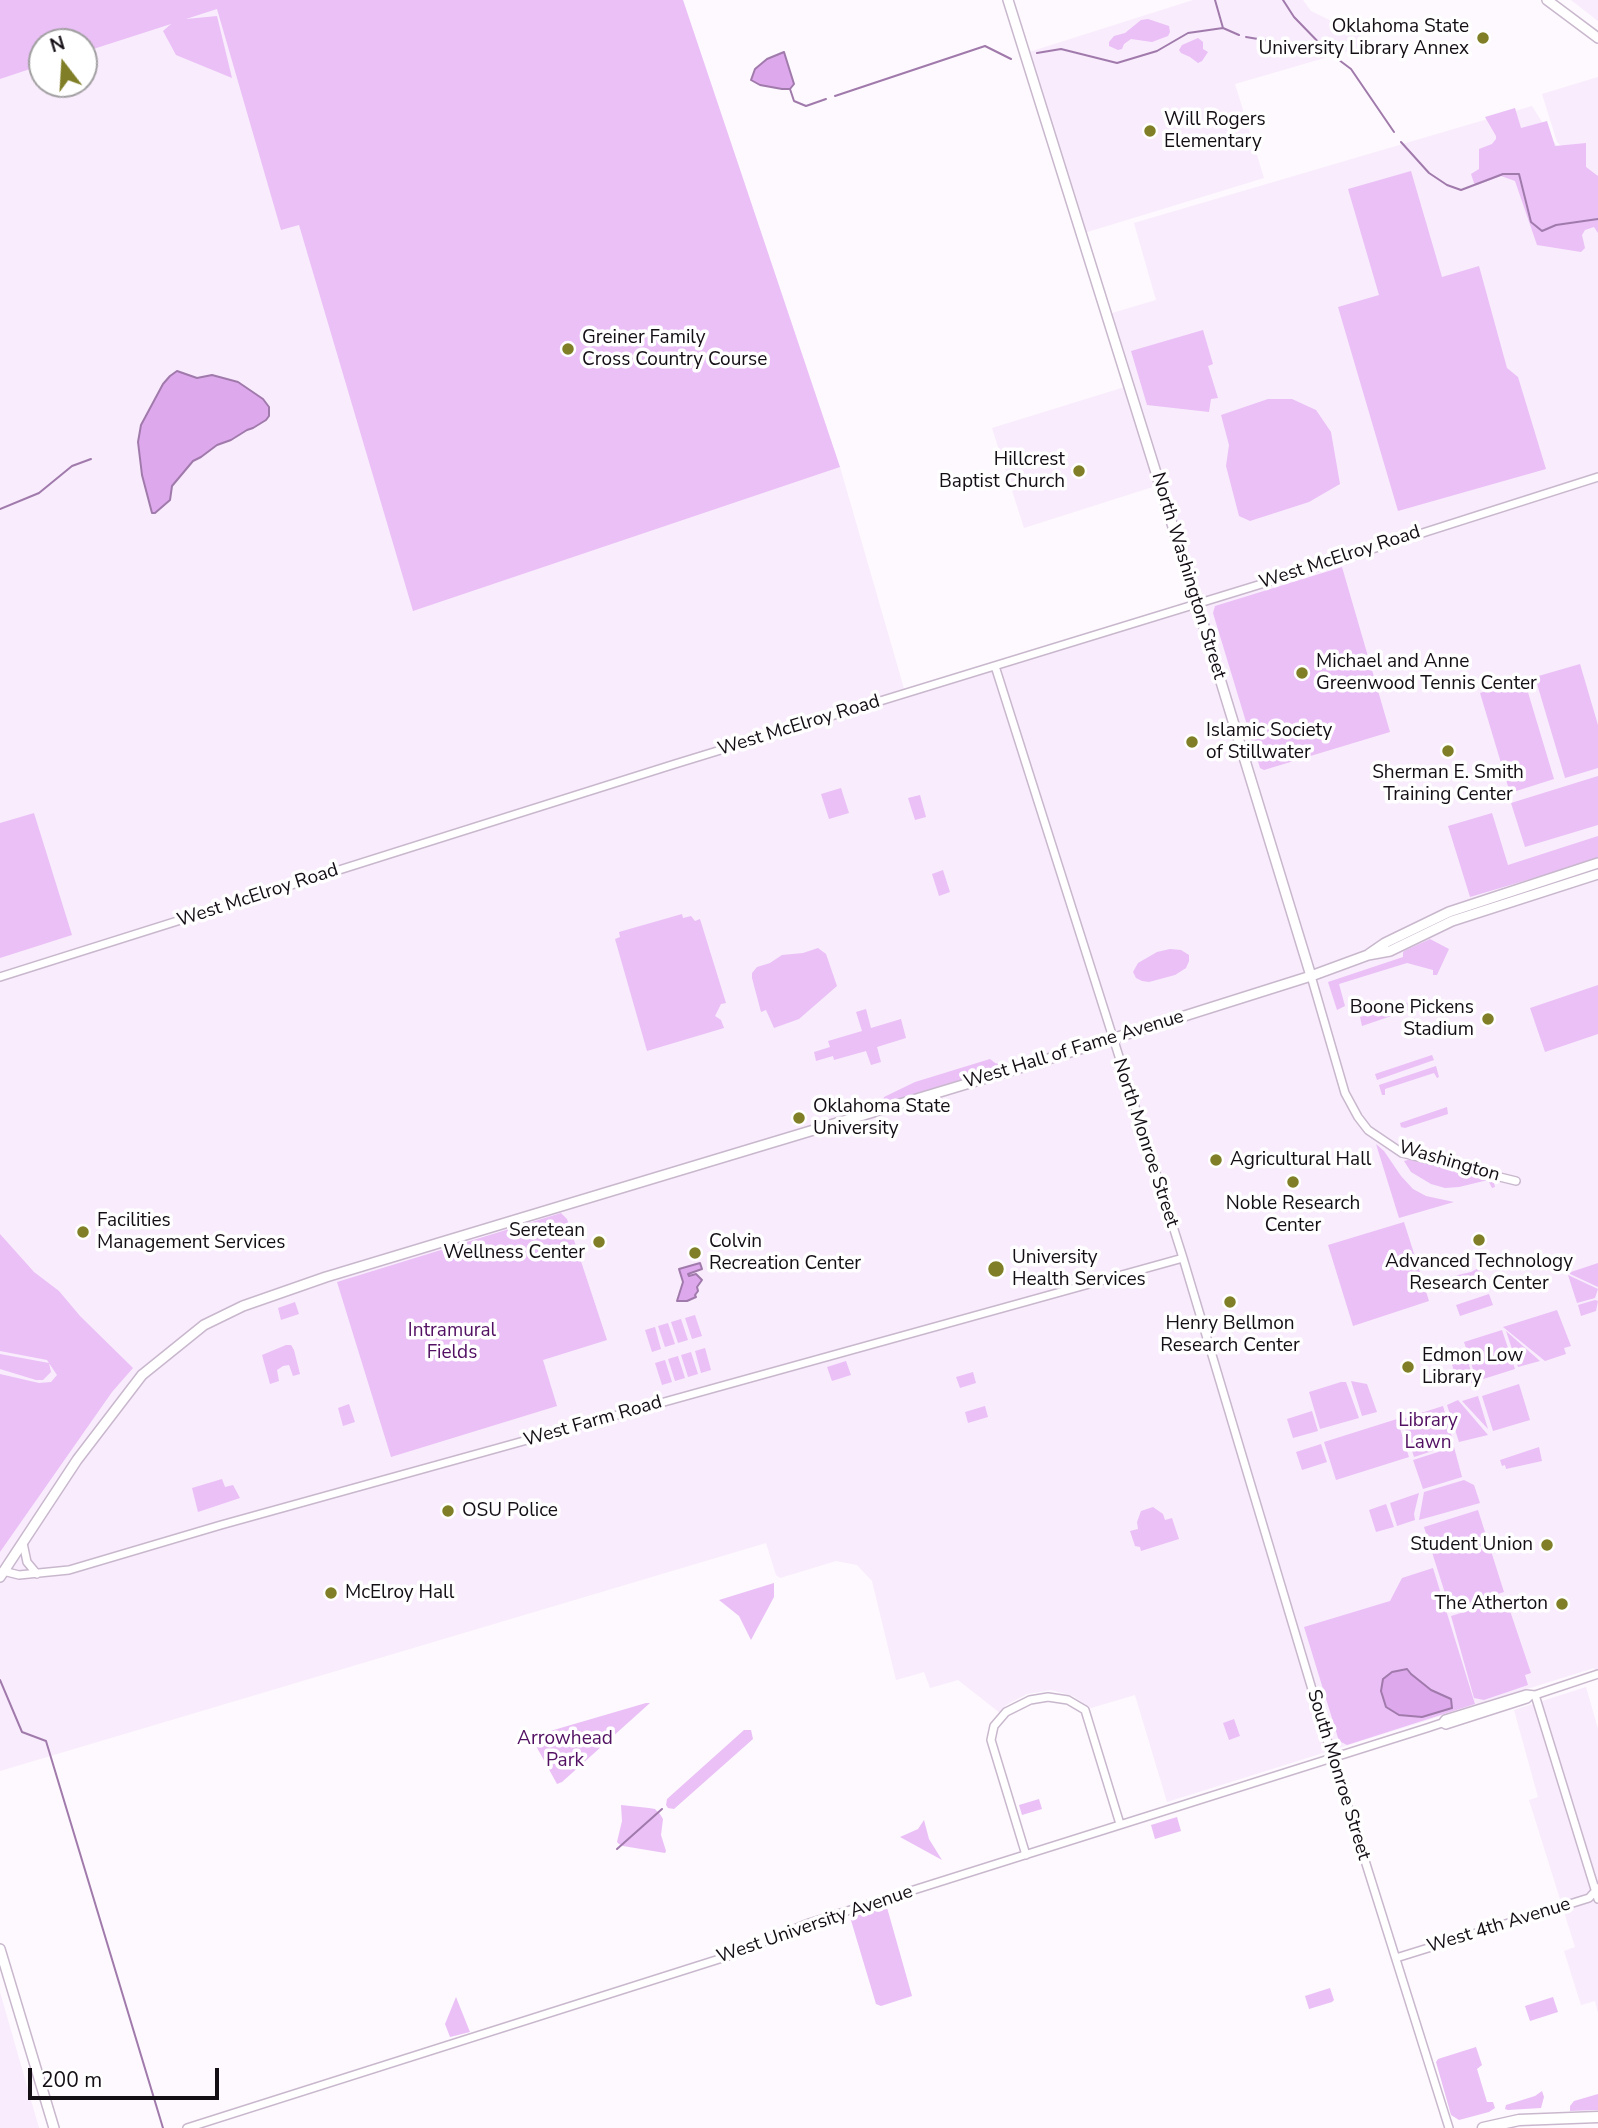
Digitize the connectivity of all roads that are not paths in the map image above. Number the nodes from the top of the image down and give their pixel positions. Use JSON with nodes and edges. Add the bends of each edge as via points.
{"nodes":[{"id":1,"x":1009,"y":0,"type":"edge"},
{"id":2,"x":1547,"y":0,"type":"edge"},
{"id":3,"x":1598,"y":38,"type":"edge"},
{"id":4,"x":1598,"y":477,"type":"edge"},
{"id":5,"x":1197,"y":603,"type":"junction"},
{"id":6,"x":995,"y":666,"type":"junction"},
{"id":7,"x":1598,"y":863,"type":"edge"},
{"id":8,"x":1598,"y":874,"type":"edge"},
{"id":9,"x":1368,"y":956,"type":"junction"},
{"id":10,"x":1311,"y":976,"type":"junction"},
{"id":11,"x":0,"y":977,"type":"edge"},
{"id":12,"x":1113,"y":1039,"type":"junction"},
{"id":13,"x":1382,"y":1141,"type":"joint"},
{"id":14,"x":1516,"y":1181,"type":"dead end"},
{"id":15,"x":1183,"y":1258,"type":"junction"},
{"id":16,"x":1232,"y":1420,"type":"joint"},
{"id":17,"x":23,"y":1543,"type":"junction"},
{"id":18,"x":1,"y":1573,"type":"edge"},
{"id":19,"x":37,"y":1574,"type":"junction"},
{"id":20,"x":1598,"y":1674,"type":"edge"},
{"id":21,"x":1532,"y":1695,"type":"junction"},
{"id":22,"x":1333,"y":1757,"type":"junction"},
{"id":23,"x":1120,"y":1824,"type":"junction"},
{"id":24,"x":1026,"y":1855,"type":"junction"},
{"id":25,"x":1597,"y":1892,"type":"edge"},
{"id":26,"x":0,"y":1949,"type":"edge"},
{"id":27,"x":1396,"y":1958,"type":"junction"},
{"id":28,"x":1598,"y":2117,"type":"edge"},
{"id":29,"x":54,"y":2128,"type":"edge"},
{"id":30,"x":187,"y":2128,"type":"edge"},
{"id":31,"x":1449,"y":2128,"type":"edge"},
{"id":32,"x":1483,"y":2128,"type":"edge"}],
"edges":[{"from":1,"to":5,"type":"main road","name":"North Washington Street"},
{"from":2,"to":3,"type":"main road"},
{"from":4,"to":5,"type":"street","name":"West McElroy Road"},
{"from":5,"to":6,"type":"street","name":"West McElroy Road"},
{"from":5,"to":10,"type":"main road","name":"North Washington Street"},
{"from":6,"to":11,"type":"street","name":"West McElroy Road"},
{"from":6,"to":12,"type":"street","name":"North Monroe Street"},
{"from":7,"to":9,"type":"main road","name":"West Hall of Fame Avenue","via":[[1448,912]]},
{"from":8,"to":9,"type":"main road","name":"West Hall of Fame Avenue","via":[[1452,921],[1390,951]]},
{"from":9,"to":10,"type":"main road","name":"West Hall of Fame Avenue"},
{"from":10,"to":12,"type":"main road","name":"West Hall of Fame Avenue"},
{"from":10,"to":13,"type":"street","name":"North Washington Street","via":[[1348,1099],[1358,1117]]},
{"from":12,"to":15,"type":"street","name":"North Monroe Street"},
{"from":12,"to":17,"type":"main road","name":"West Hall of Fame Avenue","via":[[243,1306],[204,1325],[142,1375],[77,1460]]},
{"from":13,"to":14,"type":"street","name":"Washington","via":[[1402,1153]]},
{"from":15,"to":16,"type":"street","name":"North Monroe Street"},
{"from":15,"to":19,"type":"street","name":"West Farm Road","via":[[69,1570]]},
{"from":16,"to":22,"type":"street","name":"South Monroe Street"},
{"from":17,"to":18,"type":"main road","name":"West Hall of Fame Avenue"},
{"from":17,"to":19,"type":"street","via":[[27,1562]]},
{"from":18,"to":19,"type":"street","name":"West Farm Road"},
{"from":20,"to":21,"type":"street","name":"West University Avenue"},
{"from":21,"to":22,"type":"street","name":"West University Avenue"},
{"from":21,"to":25,"type":"street"},
{"from":22,"to":23,"type":"street","name":"West University Avenue"},
{"from":22,"to":27,"type":"street","name":"South Monroe Street"},
{"from":23,"to":24,"type":"street","name":"West University Avenue"},
{"from":23,"to":24,"type":"street","via":[[1085,1710],[1068,1700],[1030,1700],[1006,1712],[994,1726],[991,1740]]},
{"from":24,"to":30,"type":"street","name":"West University Avenue","via":[[806,1924],[735,1954]]},
{"from":25,"to":27,"type":"street","name":"West 4th Avenue"},
{"from":26,"to":29,"type":"main road"},
{"from":27,"to":31,"type":"street","name":"South Monroe Street"},
{"from":28,"to":32,"type":"highway","via":[[1519,2120]]}]}
